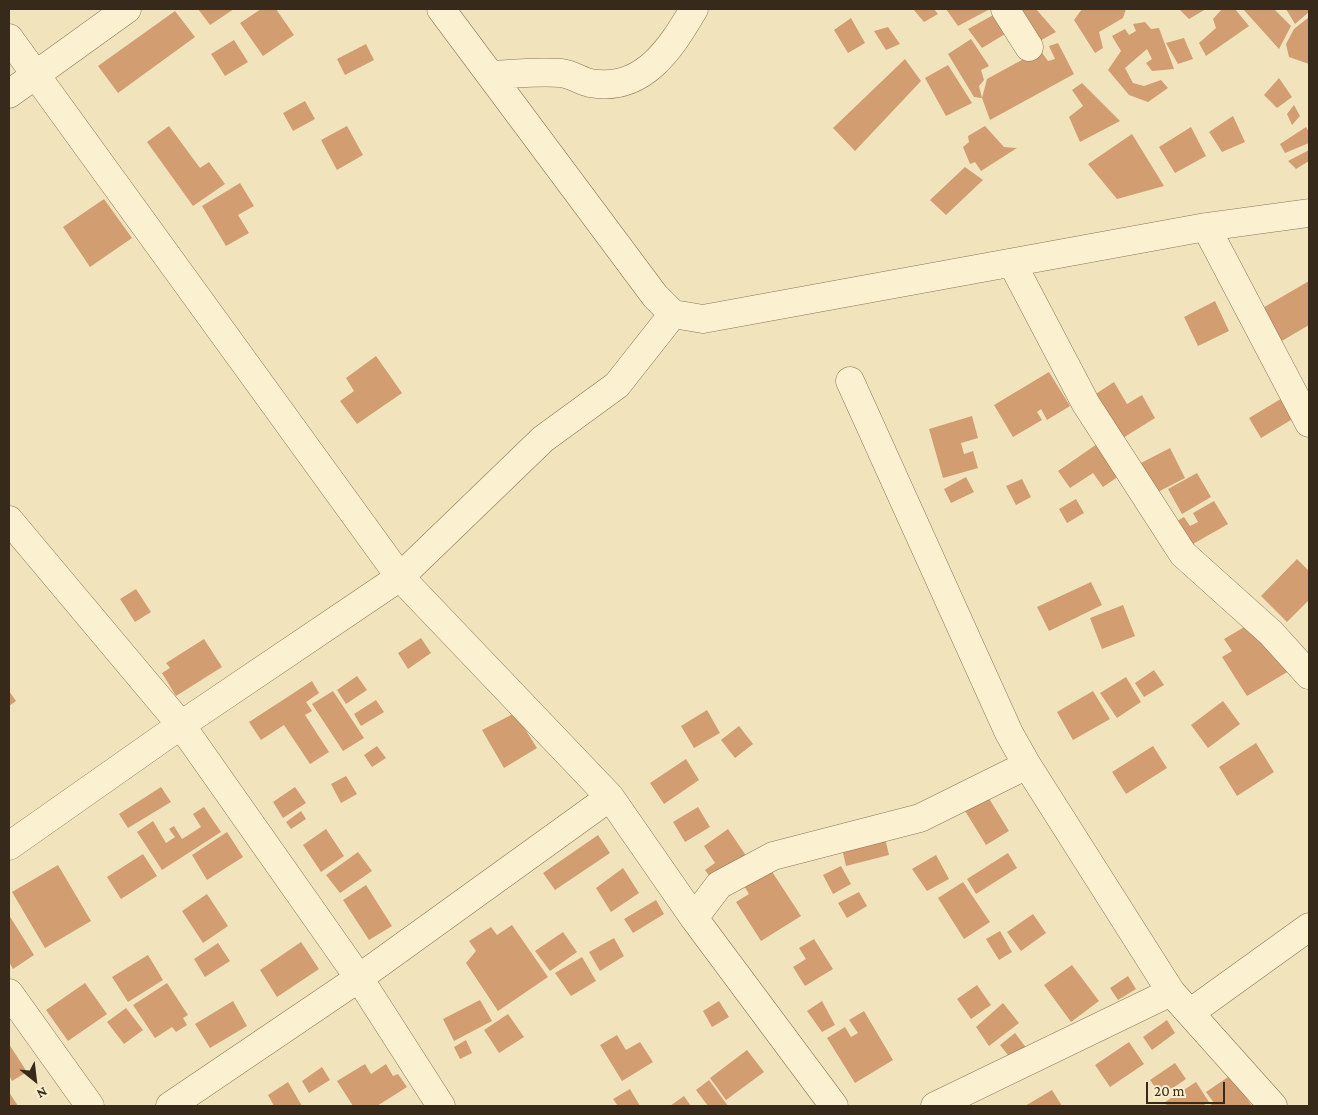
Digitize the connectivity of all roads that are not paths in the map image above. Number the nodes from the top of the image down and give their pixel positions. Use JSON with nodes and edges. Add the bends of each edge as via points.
{"nodes":[{"id":1,"x":127,"y":9,"type":"edge"},
{"id":2,"x":441,"y":9,"type":"edge"},
{"id":3,"x":694,"y":9,"type":"edge"},
{"id":4,"x":1005,"y":9,"type":"edge"},
{"id":5,"x":9,"y":38,"type":"edge"},
{"id":6,"x":1029,"y":47,"type":"dead end"},
{"id":7,"x":36,"y":75,"type":"junction"},
{"id":8,"x":492,"y":75,"type":"junction"},
{"id":9,"x":9,"y":94,"type":"edge"},
{"id":10,"x":1309,"y":213,"type":"edge"},
{"id":11,"x":1206,"y":227,"type":"junction"},
{"id":12,"x":1012,"y":263,"type":"junction"},
{"id":13,"x":673,"y":314,"type":"junction"},
{"id":14,"x":850,"y":381,"type":"dead end"},
{"id":15,"x":1309,"y":423,"type":"edge"},
{"id":16,"x":9,"y":520,"type":"edge"},
{"id":17,"x":400,"y":577,"type":"junction"},
{"id":18,"x":1309,"y":675,"type":"edge"},
{"id":19,"x":180,"y":725,"type":"junction"},
{"id":20,"x":1027,"y":765,"type":"junction"},
{"id":21,"x":610,"y":797,"type":"junction"},
{"id":22,"x":9,"y":846,"type":"edge"},
{"id":23,"x":694,"y":918,"type":"junction"},
{"id":24,"x":1309,"y":928,"type":"edge"},
{"id":25,"x":359,"y":978,"type":"junction"},
{"id":26,"x":1171,"y":992,"type":"junction"},
{"id":27,"x":9,"y":993,"type":"edge"},
{"id":28,"x":1190,"y":1012,"type":"junction"},
{"id":29,"x":90,"y":1106,"type":"edge"},
{"id":30,"x":170,"y":1106,"type":"edge"},
{"id":31,"x":441,"y":1106,"type":"edge"},
{"id":32,"x":834,"y":1106,"type":"edge"},
{"id":33,"x":935,"y":1106,"type":"edge"},
{"id":34,"x":1273,"y":1106,"type":"edge"}],
"edges":[{"from":1,"to":7,"type":"street"},
{"from":2,"to":8,"type":"street"},
{"from":3,"to":8,"type":"street","via":[[675,41],[642,75],[618,84],[591,83],[562,74]]},
{"from":4,"to":6,"type":"street"},
{"from":5,"to":7,"type":"street"},
{"from":7,"to":9,"type":"street"},
{"from":7,"to":17,"type":"street"},
{"from":8,"to":13,"type":"street","via":[[655,296]]},
{"from":10,"to":11,"type":"street"},
{"from":11,"to":12,"type":"street"},
{"from":11,"to":15,"type":"street"},
{"from":12,"to":13,"type":"street","via":[[703,320]]},
{"from":12,"to":18,"type":"street","via":[[1086,404],[1184,554],[1271,633]]},
{"from":13,"to":17,"type":"street","via":[[617,385],[543,439]]},
{"from":14,"to":20,"type":"street","via":[[1009,733]]},
{"from":16,"to":19,"type":"street"},
{"from":17,"to":19,"type":"street"},
{"from":17,"to":21,"type":"street"},
{"from":19,"to":22,"type":"street"},
{"from":19,"to":25,"type":"street"},
{"from":20,"to":23,"type":"street","via":[[920,818],[773,856],[719,884]]},
{"from":20,"to":26,"type":"street"},
{"from":21,"to":23,"type":"street"},
{"from":21,"to":25,"type":"street"},
{"from":23,"to":32,"type":"street"},
{"from":24,"to":28,"type":"street"},
{"from":25,"to":30,"type":"street"},
{"from":25,"to":31,"type":"street"},
{"from":26,"to":28,"type":"street"},
{"from":26,"to":33,"type":"street"},
{"from":27,"to":29,"type":"street"},
{"from":28,"to":34,"type":"street"}]}
